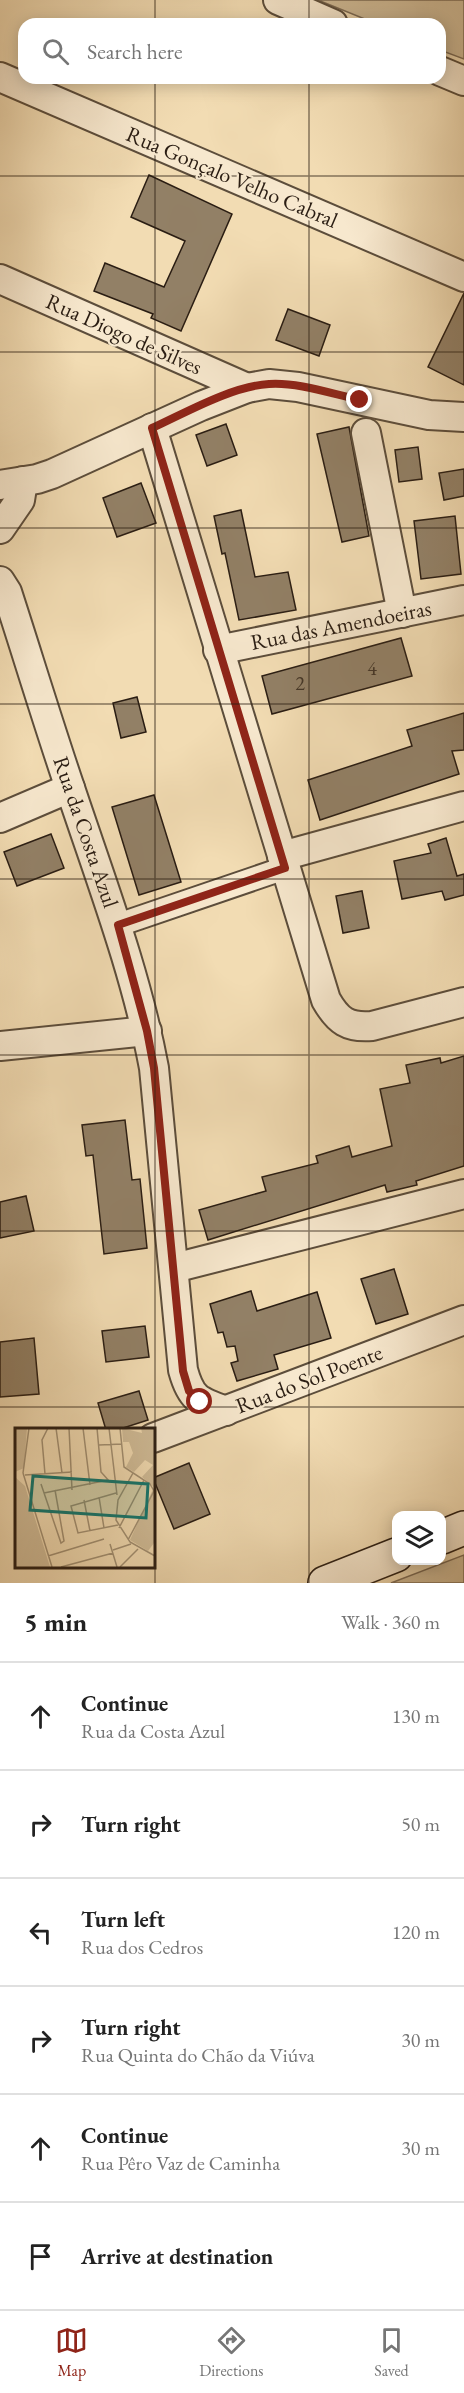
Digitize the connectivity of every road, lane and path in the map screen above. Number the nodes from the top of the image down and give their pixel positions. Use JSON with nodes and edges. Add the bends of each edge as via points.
{"nodes":[{"id":1,"x":278,"y":0,"type":"edge"},
{"id":2,"x":319,"y":18,"type":"edge"},
{"id":3,"x":446,"y":74,"type":"edge"},
{"id":4,"x":0,"y":77,"type":"edge"},
{"id":5,"x":464,"y":81,"type":"edge"},
{"id":6,"x":464,"y":277,"type":"edge"},
{"id":7,"x":0,"y":279,"type":"edge"},
{"id":8,"x":247,"y":388,"type":"junction"},
{"id":9,"x":464,"y":417,"type":"edge"},
{"id":10,"x":152,"y":428,"type":"junction"},
{"id":11,"x":366,"y":433,"type":"dead end"},
{"id":12,"x":12,"y":483,"type":"edge"},
{"id":13,"x":0,"y":529,"type":"edge"},
{"id":14,"x":0,"y":580,"type":"edge"},
{"id":15,"x":464,"y":600,"type":"edge"},
{"id":16,"x":402,"y":613,"type":"junction"},
{"id":17,"x":218,"y":650,"type":"junction"},
{"id":18,"x":70,"y":788,"type":"junction"},
{"id":19,"x":464,"y":806,"type":"edge"},
{"id":20,"x":0,"y":818,"type":"edge"},
{"id":21,"x":284,"y":862,"type":"junction"},
{"id":22,"x":118,"y":925,"type":"junction"},
{"id":23,"x":464,"y":1002,"type":"edge"},
{"id":24,"x":147,"y":1031,"type":"junction"},
{"id":25,"x":0,"y":1046,"type":"edge"},
{"id":26,"x":464,"y":1194,"type":"edge"},
{"id":27,"x":174,"y":1268,"type":"junction"},
{"id":28,"x":464,"y":1320,"type":"edge"},
{"id":29,"x":226,"y":1411,"type":"junction"},
{"id":30,"x":154,"y":1438,"type":"edge"},
{"id":31,"x":464,"y":1528,"type":"edge"},
{"id":32,"x":446,"y":1535,"type":"edge"},
{"id":33,"x":392,"y":1557,"type":"edge"},
{"id":34,"x":325,"y":1583,"type":"edge"}],
"edges":[{"from":1,"to":2,"type":"street"},
{"from":3,"to":5,"type":"street"},
{"from":4,"to":6,"type":"street","name":"Rua Gonçalo Velho Cabral"},
{"from":7,"to":8,"type":"street","name":"Rua Diogo de Silves"},
{"from":8,"to":9,"type":"street","via":[[269,384],[298,387],[429,415]]},
{"from":8,"to":10,"type":"street"},
{"from":10,"to":12,"type":"street","via":[[52,474]]},
{"from":10,"to":17,"type":"street"},
{"from":11,"to":16,"type":"street"},
{"from":12,"to":13,"type":"street","via":[[20,500]]},
{"from":14,"to":18,"type":"street","name":"Rua da Costa Azul"},
{"from":15,"to":16,"type":"street","name":"Rua das Amendoeiras"},
{"from":16,"to":17,"type":"street","name":"Rua das Amendoeiras"},
{"from":17,"to":21,"type":"street"},
{"from":18,"to":20,"type":"street"},
{"from":18,"to":22,"type":"street","name":"Rua da Costa Azul"},
{"from":19,"to":21,"type":"street"},
{"from":21,"to":22,"type":"street"},
{"from":21,"to":23,"type":"street","via":[[326,1000],[344,1024],[358,1027]]},
{"from":22,"to":24,"type":"street","name":"Rua da Costa Azul"},
{"from":24,"to":25,"type":"street"},
{"from":24,"to":27,"type":"street","name":"Rua da Costa Azul"},
{"from":26,"to":27,"type":"street"},
{"from":27,"to":29,"type":"street","name":"Rua da Costa Azul","via":[[183,1371],[189,1391],[200,1402]]},
{"from":28,"to":29,"type":"street","name":"Rua do Sol Poente"},
{"from":29,"to":30,"type":"street","name":"Rua do Sol Poente"},
{"from":31,"to":32,"type":"main road"},
{"from":33,"to":34,"type":"main road"}]}
